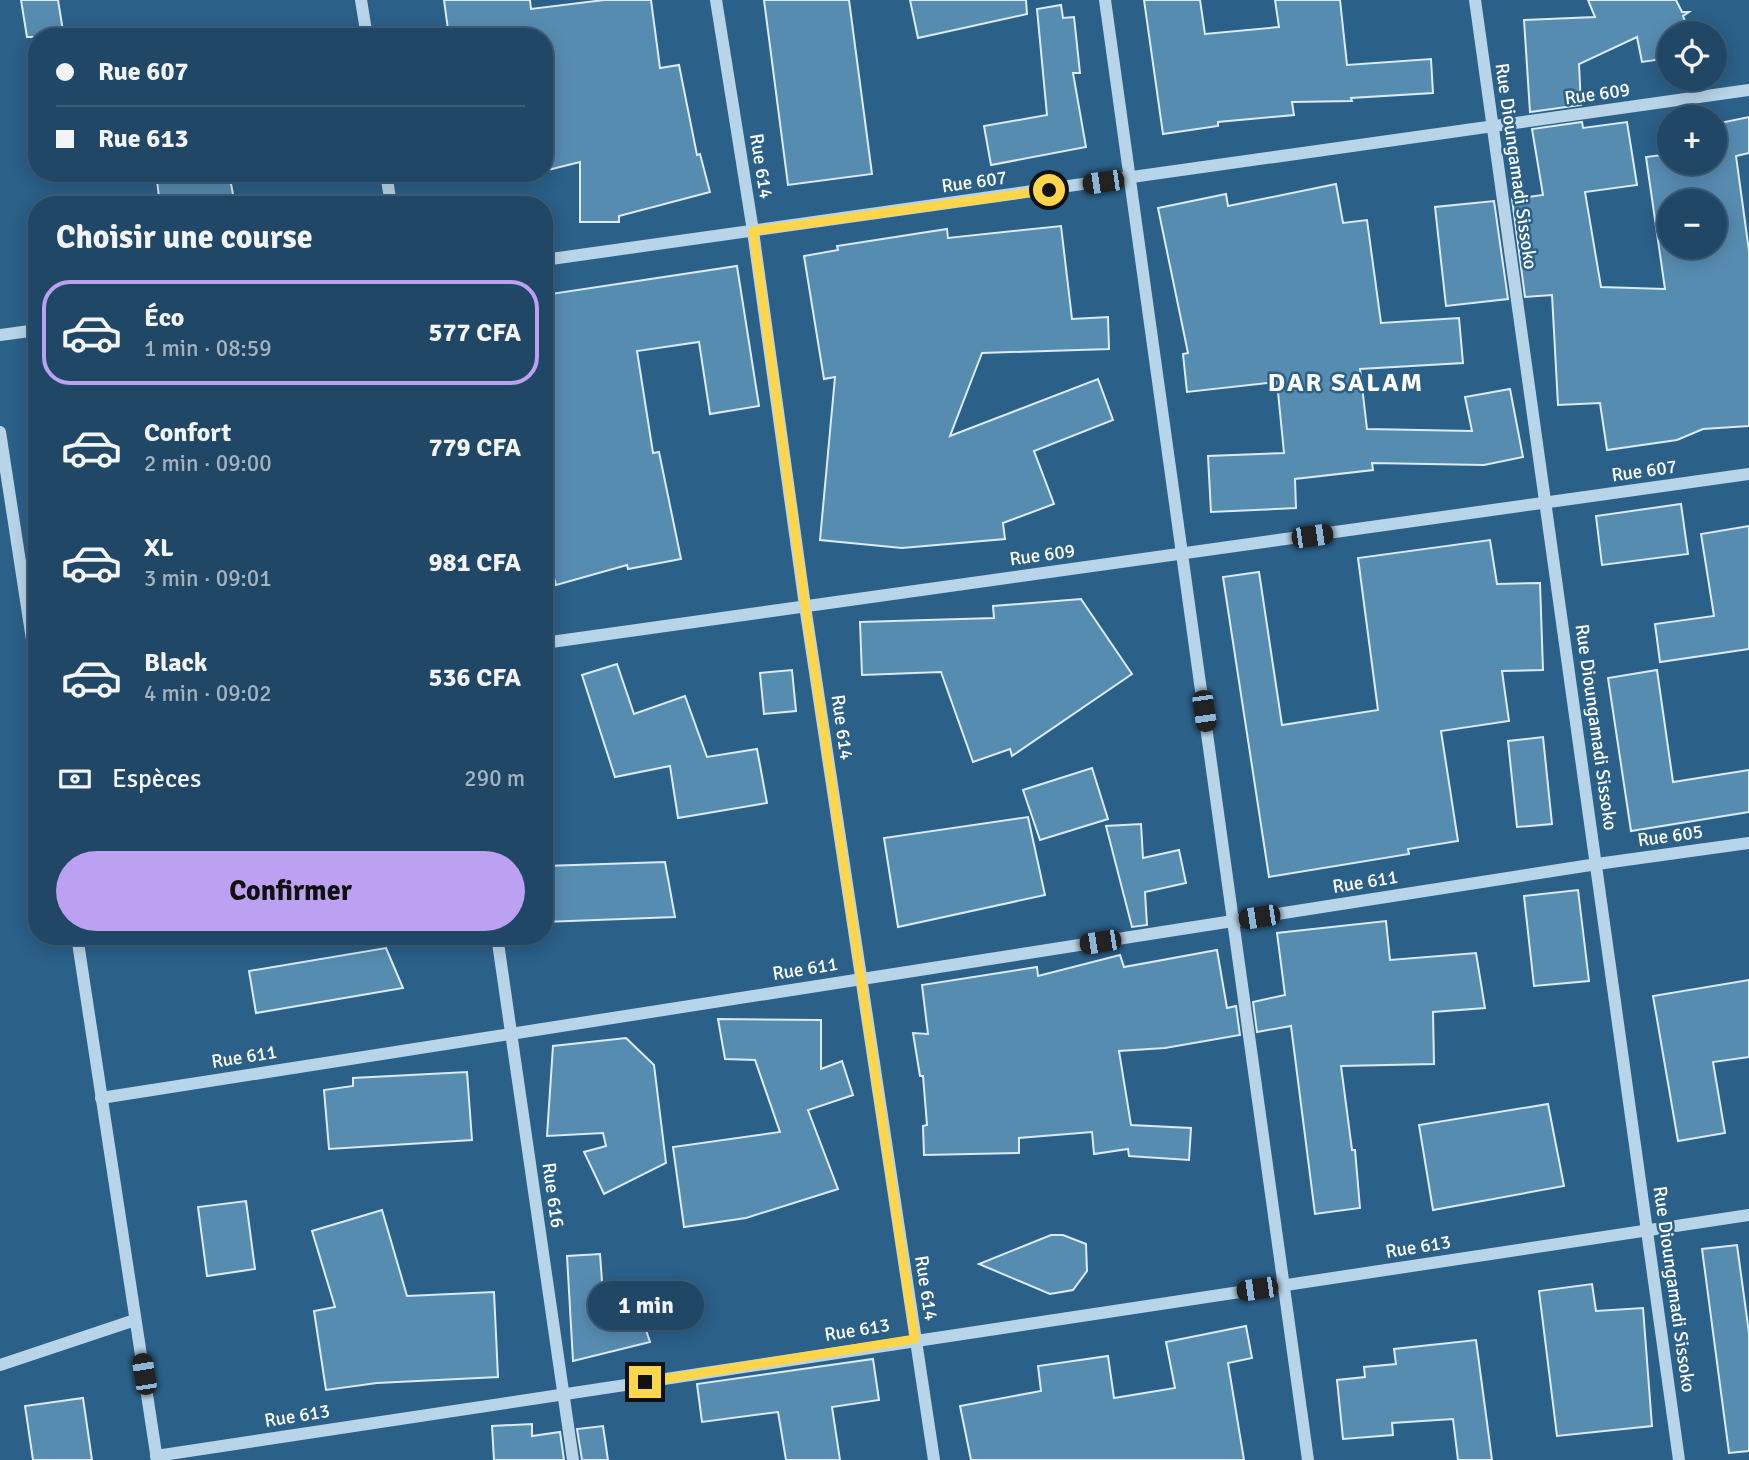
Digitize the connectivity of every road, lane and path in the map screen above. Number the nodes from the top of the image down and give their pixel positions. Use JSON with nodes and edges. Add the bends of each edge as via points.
{"nodes":[{"id":1,"x":361,"y":0,"type":"edge"},
{"id":2,"x":716,"y":0,"type":"edge"},
{"id":3,"x":1105,"y":0,"type":"edge"},
{"id":4,"x":1475,"y":0,"type":"edge"},
{"id":5,"x":366,"y":28,"type":"edge"},
{"id":6,"x":1749,"y":90,"type":"edge"},
{"id":7,"x":1492,"y":128,"type":"junction"},
{"id":8,"x":1130,"y":178,"type":"junction"},
{"id":9,"x":753,"y":231,"type":"junction"},
{"id":10,"x":553,"y":259,"type":"edge"},
{"id":11,"x":28,"y":331,"type":"edge"},
{"id":12,"x":0,"y":335,"type":"edge"},
{"id":13,"x":0,"y":432,"type":"edge"},
{"id":14,"x":1749,"y":474,"type":"edge"},
{"id":15,"x":1545,"y":503,"type":"junction"},
{"id":16,"x":1182,"y":554,"type":"junction"},
{"id":17,"x":805,"y":607,"type":"junction"},
{"id":18,"x":28,"y":614,"type":"edge"},
{"id":19,"x":553,"y":642,"type":"edge"},
{"id":20,"x":1749,"y":844,"type":"edge"},
{"id":21,"x":1597,"y":864,"type":"junction"},
{"id":22,"x":1233,"y":921,"type":"junction"},
{"id":23,"x":78,"y":945,"type":"edge"},
{"id":24,"x":498,"y":945,"type":"edge"},
{"id":25,"x":860,"y":979,"type":"junction"},
{"id":26,"x":511,"y":1034,"type":"junction"},
{"id":27,"x":101,"y":1098,"type":"junction"},
{"id":28,"x":1749,"y":1215,"type":"edge"},
{"id":29,"x":1647,"y":1230,"type":"junction"},
{"id":30,"x":1284,"y":1285,"type":"junction"},
{"id":31,"x":135,"y":1320,"type":"junction"},
{"id":32,"x":915,"y":1339,"type":"junction"},
{"id":33,"x":0,"y":1366,"type":"edge"},
{"id":34,"x":564,"y":1394,"type":"junction"},
{"id":35,"x":156,"y":1458,"type":"edge"},
{"id":36,"x":573,"y":1460,"type":"edge"},
{"id":37,"x":934,"y":1460,"type":"edge"},
{"id":38,"x":1308,"y":1460,"type":"edge"},
{"id":39,"x":1679,"y":1460,"type":"edge"}],
"edges":[{"from":1,"to":5,"type":"street"},
{"from":2,"to":9,"type":"street","name":"Rue 614"},
{"from":3,"to":8,"type":"street"},
{"from":4,"to":7,"type":"street","name":"Rue Dioungamadi Sissoko"},
{"from":6,"to":7,"type":"street","name":"Rue 609"},
{"from":7,"to":8,"type":"street","name":"Rue 607"},
{"from":7,"to":15,"type":"street","name":"Rue Dioungamadi Sissoko"},
{"from":8,"to":9,"type":"street","name":"Rue 607"},
{"from":8,"to":16,"type":"street"},
{"from":9,"to":10,"type":"street","name":"Rue 607"},
{"from":9,"to":17,"type":"street","name":"Rue 614"},
{"from":11,"to":12,"type":"street"},
{"from":13,"to":18,"type":"street"},
{"from":14,"to":15,"type":"street","name":"Rue 607"},
{"from":15,"to":16,"type":"street","name":"Rue 609"},
{"from":15,"to":21,"type":"street","name":"Rue Dioungamadi Sissoko"},
{"from":16,"to":17,"type":"street","name":"Rue 609"},
{"from":16,"to":22,"type":"street"},
{"from":17,"to":19,"type":"street","name":"Rue 609"},
{"from":17,"to":25,"type":"street","name":"Rue 614"},
{"from":20,"to":21,"type":"street","name":"Rue 605"},
{"from":21,"to":22,"type":"street","name":"Rue 611"},
{"from":21,"to":29,"type":"street","name":"Rue Dioungamadi Sissoko"},
{"from":22,"to":25,"type":"street","name":"Rue 611"},
{"from":22,"to":30,"type":"street"},
{"from":23,"to":27,"type":"street"},
{"from":24,"to":26,"type":"street","name":"Rue 616"},
{"from":25,"to":26,"type":"street","name":"Rue 611"},
{"from":25,"to":32,"type":"street","name":"Rue 614"},
{"from":26,"to":27,"type":"street","name":"Rue 611"},
{"from":26,"to":34,"type":"street","name":"Rue 616"},
{"from":27,"to":31,"type":"street"},
{"from":28,"to":29,"type":"street","name":"Rue 613"},
{"from":29,"to":30,"type":"street","name":"Rue 613"},
{"from":29,"to":39,"type":"street","name":"Rue Dioungamadi Sissoko"},
{"from":30,"to":32,"type":"street","name":"Rue 613"},
{"from":30,"to":38,"type":"street"},
{"from":31,"to":33,"type":"street"},
{"from":31,"to":35,"type":"street"},
{"from":32,"to":34,"type":"street","name":"Rue 613"},
{"from":32,"to":37,"type":"street","name":"Rue 614"},
{"from":34,"to":35,"type":"street","name":"Rue 613"},
{"from":34,"to":36,"type":"street","name":"Rue 616"}]}
